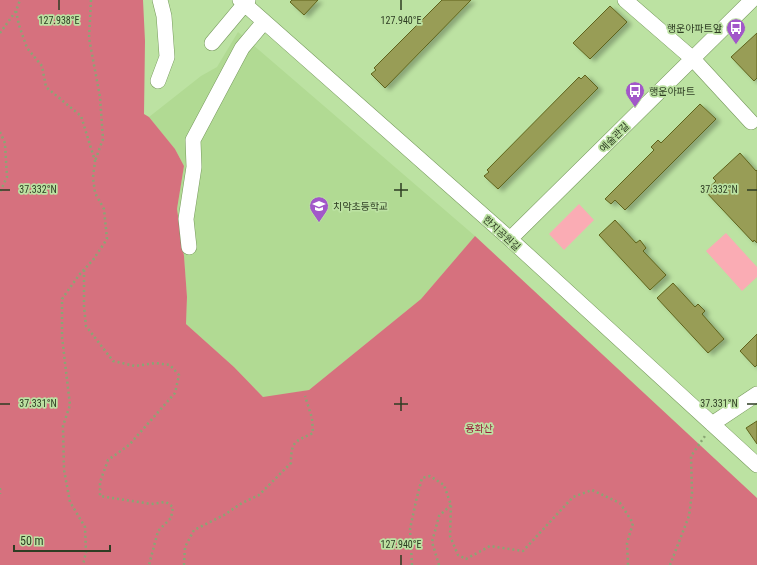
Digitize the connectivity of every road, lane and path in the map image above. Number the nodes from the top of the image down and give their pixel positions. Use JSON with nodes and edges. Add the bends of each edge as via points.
{"nodes":[{"id":1,"x":20,"y":0,"type":"edge"},
{"id":2,"x":91,"y":0,"type":"edge"},
{"id":3,"x":160,"y":0,"type":"edge"},
{"id":4,"x":625,"y":0,"type":"edge"},
{"id":5,"x":752,"y":0,"type":"edge"},
{"id":6,"x":244,"y":1,"type":"edge"},
{"id":7,"x":16,"y":11,"type":"junction"},
{"id":8,"x":264,"y":22,"type":"junction"},
{"id":9,"x":0,"y":33,"type":"edge"},
{"id":10,"x":212,"y":43,"type":"dead end"},
{"id":11,"x":693,"y":59,"type":"junction"},
{"id":12,"x":158,"y":81,"type":"dead end"},
{"id":13,"x":751,"y":122,"type":"dead end"},
{"id":14,"x":0,"y":132,"type":"edge"},
{"id":15,"x":95,"y":161,"type":"junction"},
{"id":16,"x":0,"y":192,"type":"edge"},
{"id":17,"x":510,"y":239,"type":"junction"},
{"id":18,"x":189,"y":247,"type":"dead end"},
{"id":19,"x":84,"y":269,"type":"junction"},
{"id":20,"x":757,"y":394,"type":"edge"},
{"id":21,"x":305,"y":396,"type":"dead end"},
{"id":22,"x":709,"y":429,"type":"junction"},
{"id":23,"x":757,"y":465,"type":"edge"},
{"id":24,"x":0,"y":488,"type":"edge"},
{"id":25,"x":0,"y":494,"type":"edge"},
{"id":26,"x":452,"y":505,"type":"junction"},
{"id":27,"x":83,"y":565,"type":"edge"},
{"id":28,"x":149,"y":565,"type":"edge"},
{"id":29,"x":184,"y":565,"type":"edge"},
{"id":30,"x":412,"y":565,"type":"edge"},
{"id":31,"x":439,"y":565,"type":"edge"},
{"id":32,"x":628,"y":565,"type":"edge"},
{"id":33,"x":670,"y":565,"type":"edge"}],
"edges":[{"from":1,"to":7,"type":"path"},
{"from":2,"to":15,"type":"path","via":[[90,38],[100,97],[103,139]]},
{"from":3,"to":12,"type":"street","via":[[164,16],[167,57]]},
{"from":4,"to":11,"type":"street"},
{"from":5,"to":11,"type":"street","name":"예술관길"},
{"from":6,"to":8,"type":"street","name":"한지공원길"},
{"from":6,"to":10,"type":"street"},
{"from":7,"to":9,"type":"path"},
{"from":7,"to":15,"type":"path","via":[[27,48],[42,66],[46,87],[81,116]]},
{"from":8,"to":17,"type":"street","name":"한지공원길"},
{"from":8,"to":18,"type":"street","via":[[242,48],[193,140],[194,167],[186,219]]},
{"from":11,"to":13,"type":"street"},
{"from":11,"to":17,"type":"street","name":"예술관길"},
{"from":14,"to":16,"type":"path","via":[[5,142],[7,176]]},
{"from":15,"to":19,"type":"path","via":[[95,193],[104,210],[107,239]]},
{"from":17,"to":22,"type":"street","name":"한지공원길"},
{"from":19,"to":27,"type":"path","via":[[62,299],[62,337],[70,405],[63,426],[64,470],[70,502],[85,526],[86,552]]},
{"from":19,"to":28,"type":"path","via":[[86,326],[112,361],[135,366],[155,363],[170,365],[179,376],[175,393],[129,445],[108,460],[100,482],[100,496],[151,504],[166,502],[173,507],[171,518],[158,531]]},
{"from":20,"to":22,"type":"street"},
{"from":21,"to":29,"type":"path","via":[[312,418],[313,433],[296,440],[291,450],[291,463],[259,495],[194,530],[185,547]]},
{"from":22,"to":23,"type":"street","name":"한지공원길"},
{"from":22,"to":33,"type":"path","via":[[691,456],[692,493],[689,516]]},
{"from":24,"to":25,"type":"path"},
{"from":26,"to":30,"type":"path","via":[[444,485],[430,476],[422,478],[410,529]]},
{"from":26,"to":31,"type":"path","via":[[439,516],[432,542]]},
{"from":26,"to":32,"type":"path","via":[[450,536],[458,555],[466,559],[490,546],[523,551],[573,497],[592,490],[620,503],[633,523],[627,543]]}]}
